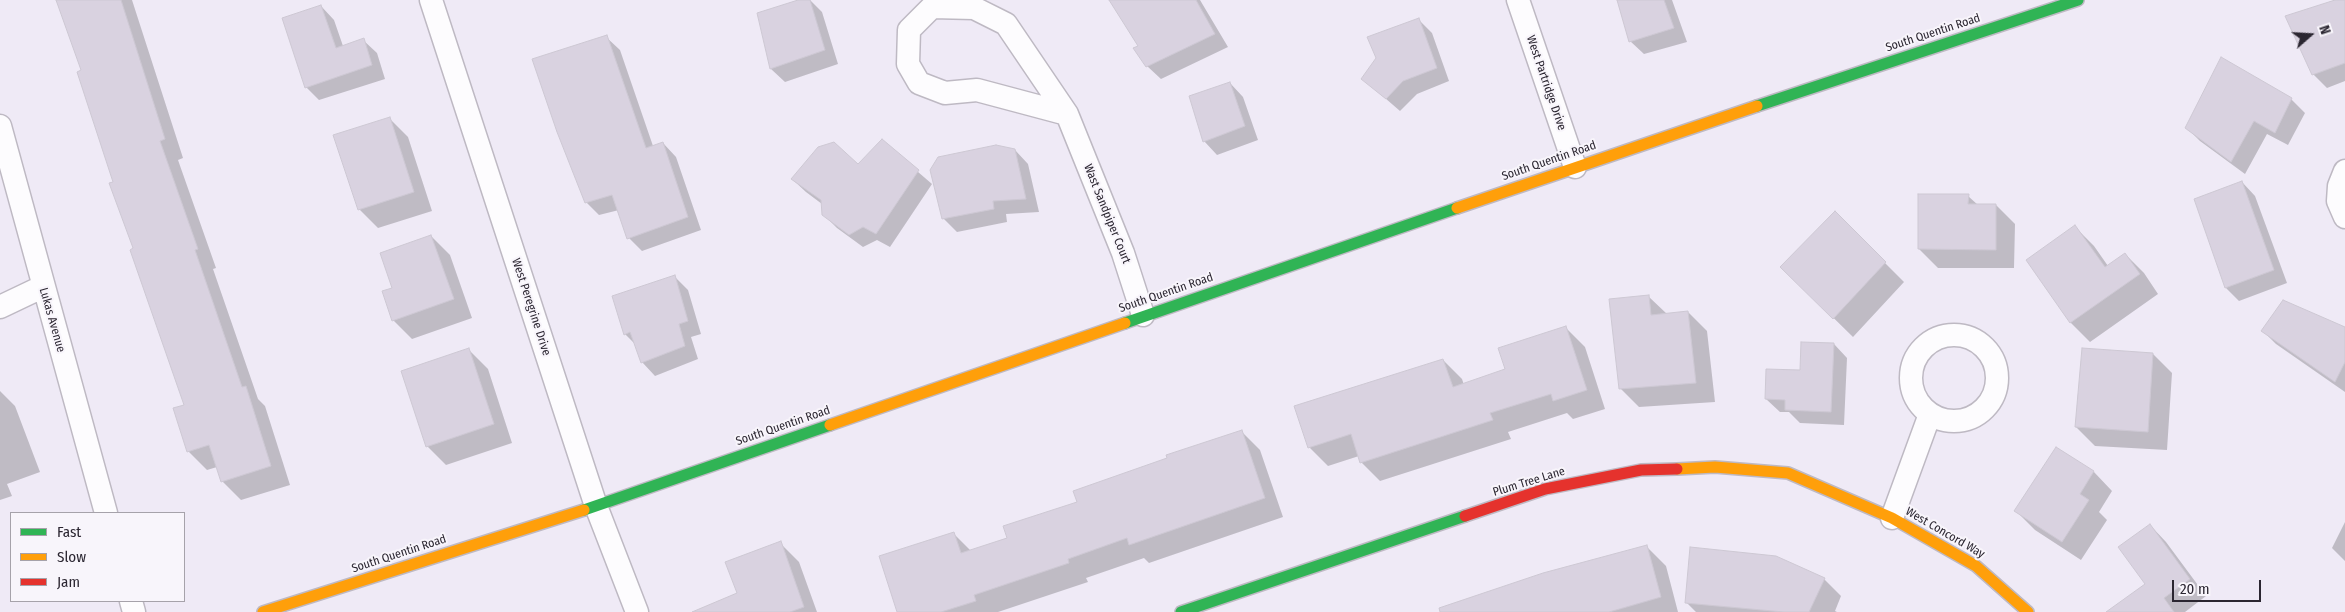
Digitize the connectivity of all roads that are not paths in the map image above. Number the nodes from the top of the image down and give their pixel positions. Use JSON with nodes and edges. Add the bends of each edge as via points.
{"nodes":[{"id":1,"x":431,"y":0,"type":"edge"},
{"id":2,"x":1518,"y":0,"type":"edge"},
{"id":3,"x":2078,"y":0,"type":"edge"},
{"id":4,"x":1067,"y":114,"type":"junction"},
{"id":5,"x":0,"y":126,"type":"edge"},
{"id":6,"x":1575,"y":167,"type":"junction"},
{"id":7,"x":2345,"y":172,"type":"edge"},
{"id":8,"x":2345,"y":217,"type":"edge"},
{"id":9,"x":42,"y":287,"type":"junction"},
{"id":10,"x":0,"y":307,"type":"edge"},
{"id":11,"x":1143,"y":315,"type":"junction"},
{"id":12,"x":1930,"y":414,"type":"dead end"},
{"id":13,"x":596,"y":506,"type":"junction"},
{"id":14,"x":106,"y":512,"type":"edge"},
{"id":15,"x":1892,"y":518,"type":"junction"},
{"id":16,"x":262,"y":612,"type":"edge"},
{"id":17,"x":637,"y":612,"type":"edge"},
{"id":18,"x":1181,"y":612,"type":"edge"},
{"id":19,"x":2028,"y":612,"type":"edge"}],
"edges":[{"from":1,"to":13,"type":"street","name":"West Peregrine Drive"},
{"from":2,"to":6,"type":"street","name":"West Partridge Drive"},
{"from":3,"to":6,"type":"main road","name":"South Quentin Road"},
{"from":4,"to":4,"type":"street","name":"Wast Sandpiper Court","via":[[1006,24],[974,8],[932,7],[909,30],[908,64],[919,83],[945,93],[977,90]]},
{"from":4,"to":11,"type":"street","name":"Wast Sandpiper Court","via":[[1124,253]]},
{"from":5,"to":9,"type":"street","name":"Lukas Avenue"},
{"from":6,"to":11,"type":"main road","name":"South Quentin Road"},
{"from":7,"to":8,"type":"street","via":[[2338,186],[2338,201]]},
{"from":9,"to":10,"type":"street"},
{"from":9,"to":14,"type":"street","name":"Lukas Avenue"},
{"from":11,"to":13,"type":"main road","name":"South Quentin Road"},
{"from":12,"to":15,"type":"street"},
{"from":13,"to":16,"type":"main road","name":"South Quentin Road"},
{"from":13,"to":17,"type":"street","name":"West Peregrine Drive"},
{"from":15,"to":18,"type":"main road","name":"Plum Tree Lane","via":[[1788,473],[1716,467],[1641,470],[1545,489]]},
{"from":15,"to":19,"type":"main road","name":"West Concord Way","via":[[1976,566]]}]}
